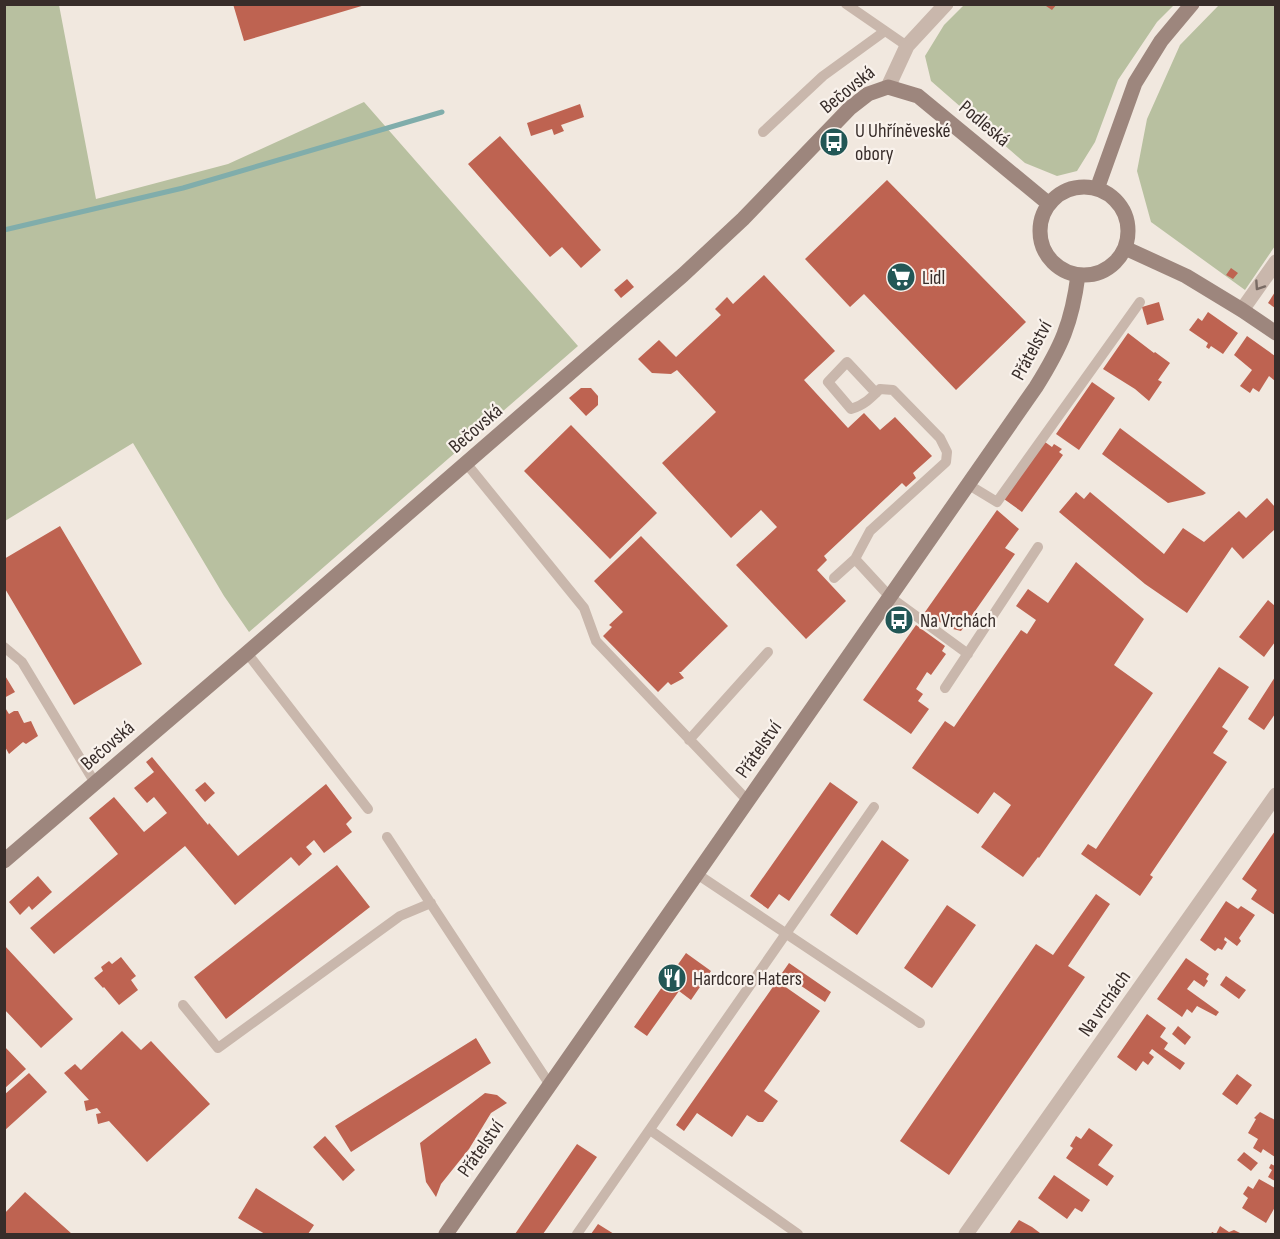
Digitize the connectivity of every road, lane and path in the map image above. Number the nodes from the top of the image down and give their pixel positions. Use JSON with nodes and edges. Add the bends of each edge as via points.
{"nodes":[{"id":1,"x":846,"y":4,"type":"edge"},
{"id":2,"x":946,"y":4,"type":"edge"},
{"id":3,"x":1192,"y":4,"type":"edge"},
{"id":4,"x":885,"y":31,"type":"junction"},
{"id":5,"x":907,"y":46,"type":"junction"},
{"id":6,"x":888,"y":87,"type":"junction"},
{"id":7,"x":763,"y":132,"type":"dead end"},
{"id":8,"x":1097,"y":189,"type":"junction"},
{"id":9,"x":1049,"y":204,"type":"junction"},
{"id":10,"x":1125,"y":248,"type":"junction"},
{"id":11,"x":1275,"y":262,"type":"edge"},
{"id":12,"x":1078,"y":276,"type":"junction"},
{"id":13,"x":1140,"y":303,"type":"dead end"},
{"id":14,"x":1242,"y":310,"type":"junction"},
{"id":15,"x":1275,"y":333,"type":"edge"},
{"id":16,"x":876,"y":393,"type":"junction"},
{"id":17,"x":466,"y":464,"type":"junction"},
{"id":18,"x":969,"y":485,"type":"junction"},
{"id":19,"x":1038,"y":547,"type":"dead end"},
{"id":20,"x":855,"y":559,"type":"junction"},
{"id":21,"x":834,"y":578,"type":"dead end"},
{"id":22,"x":890,"y":597,"type":"junction"},
{"id":23,"x":4,"y":647,"type":"edge"},
{"id":24,"x":768,"y":652,"type":"dead end"},
{"id":25,"x":247,"y":653,"type":"junction"},
{"id":26,"x":968,"y":654,"type":"junction"},
{"id":27,"x":945,"y":688,"type":"dead end"},
{"id":28,"x":689,"y":740,"type":"junction"},
{"id":29,"x":95,"y":783,"type":"junction"},
{"id":30,"x":1275,"y":795,"type":"edge"},
{"id":31,"x":748,"y":801,"type":"junction"},
{"id":32,"x":874,"y":807,"type":"dead end"},
{"id":33,"x":368,"y":809,"type":"dead end"},
{"id":34,"x":387,"y":837,"type":"dead end"},
{"id":35,"x":4,"y":861,"type":"edge"},
{"id":36,"x":698,"y":873,"type":"junction"},
{"id":37,"x":431,"y":903,"type":"junction"},
{"id":38,"x":787,"y":933,"type":"junction"},
{"id":39,"x":183,"y":1005,"type":"dead end"},
{"id":40,"x":920,"y":1023,"type":"dead end"},
{"id":41,"x":550,"y":1085,"type":"junction"},
{"id":42,"x":650,"y":1130,"type":"junction"},
{"id":43,"x":446,"y":1234,"type":"edge"},
{"id":44,"x":577,"y":1234,"type":"edge"},
{"id":45,"x":798,"y":1234,"type":"edge"},
{"id":46,"x":966,"y":1234,"type":"edge"}],
"edges":[{"from":1,"to":4,"type":"lane"},
{"from":2,"to":5,"type":"street","name":"Bečovská"},
{"from":3,"to":8,"type":"main road","via":[[1161,41],[1135,83]]},
{"from":4,"to":5,"type":"lane"},
{"from":4,"to":7,"type":"lane","via":[[823,76]]},
{"from":5,"to":6,"type":"street","name":"Bečovská"},
{"from":6,"to":9,"type":"main road","name":"Podleská","via":[[904,90],[928,103]]},
{"from":6,"to":17,"type":"main road","name":"Bečovská","via":[[868,94],[850,108],[684,275]]},
{"from":8,"to":9,"type":"main road","via":[[1076,187]]},
{"from":8,"to":10,"type":"main road","via":[[1110,195],[1124,214],[1128,237]]},
{"from":9,"to":12,"type":"main road","via":[[1040,226],[1043,249],[1057,267]]},
{"from":10,"to":12,"type":"main road","via":[[1111,267]]},
{"from":10,"to":14,"type":"main road","via":[[1186,276]]},
{"from":11,"to":14,"type":"street","one_way":true},
{"from":12,"to":18,"type":"main road","name":"Přátelství","via":[[1069,323],[1058,351]]},
{"from":13,"to":18,"type":"lane","via":[[997,502]]},
{"from":14,"to":15,"type":"main road"},
{"from":16,"to":16,"type":"lane","via":[[862,406],[851,409],[828,382],[847,362]]},
{"from":16,"to":20,"type":"lane","via":[[880,389],[893,390],[940,438],[947,452],[946,462],[870,531]]},
{"from":17,"to":25,"type":"main road","name":"Bečovská"},
{"from":17,"to":28,"type":"lane","via":[[584,608],[596,641]]},
{"from":18,"to":22,"type":"main road","name":"Přátelství"},
{"from":19,"to":26,"type":"lane"},
{"from":20,"to":21,"type":"lane"},
{"from":20,"to":22,"type":"lane"},
{"from":22,"to":26,"type":"lane"},
{"from":22,"to":31,"type":"main road","name":"Přátelství"},
{"from":23,"to":29,"type":"lane","via":[[22,662]]},
{"from":24,"to":28,"type":"lane"},
{"from":25,"to":29,"type":"main road","name":"Bečovská"},
{"from":25,"to":33,"type":"lane"},
{"from":26,"to":27,"type":"lane"},
{"from":28,"to":31,"type":"lane"},
{"from":29,"to":35,"type":"main road","name":"Bečovská"},
{"from":30,"to":46,"type":"street","name":"Na vrchách"},
{"from":31,"to":36,"type":"main road","name":"Přátelství"},
{"from":32,"to":38,"type":"lane"},
{"from":34,"to":37,"type":"lane"},
{"from":36,"to":38,"type":"lane"},
{"from":36,"to":41,"type":"main road","name":"Přátelství"},
{"from":37,"to":39,"type":"lane","via":[[400,916],[218,1048]]},
{"from":37,"to":41,"type":"lane"},
{"from":38,"to":40,"type":"lane"},
{"from":38,"to":42,"type":"lane"},
{"from":41,"to":43,"type":"main road","name":"Přátelství"},
{"from":42,"to":44,"type":"lane"},
{"from":42,"to":45,"type":"lane"}]}
